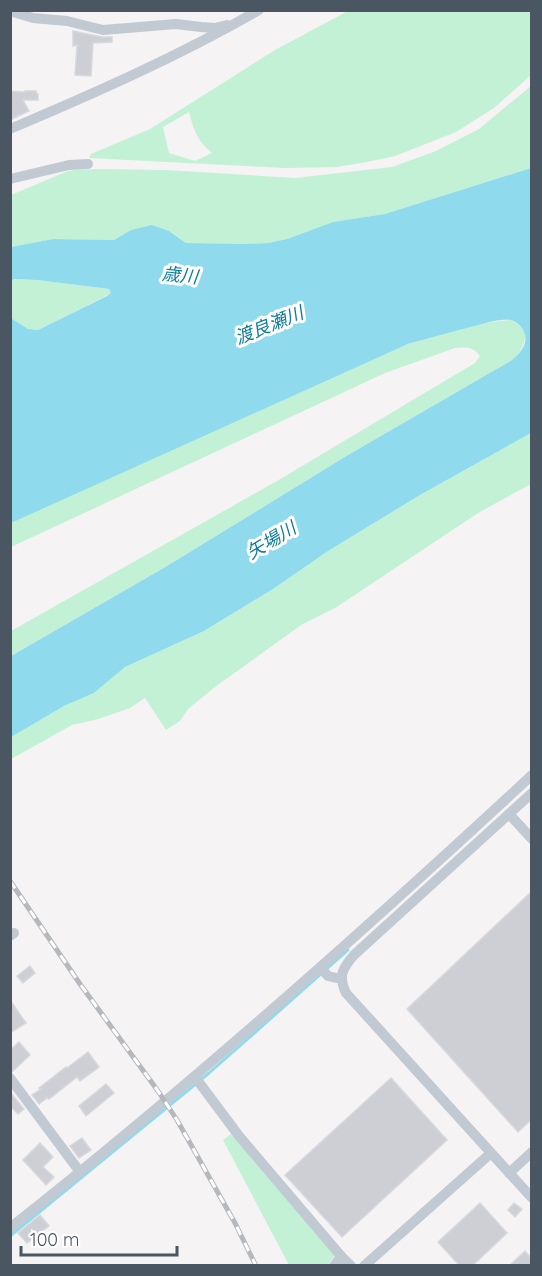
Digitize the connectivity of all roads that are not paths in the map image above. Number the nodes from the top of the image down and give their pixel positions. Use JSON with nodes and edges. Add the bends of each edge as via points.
{"nodes":[{"id":1,"x":259,"y":10,"type":"edge"},
{"id":2,"x":10,"y":11,"type":"edge"},
{"id":3,"x":59,"y":15,"type":"edge"},
{"id":4,"x":236,"y":24,"type":"junction"},
{"id":5,"x":10,"y":129,"type":"edge"},
{"id":6,"x":88,"y":164,"type":"dead end"},
{"id":7,"x":10,"y":179,"type":"edge"},
{"id":8,"x":531,"y":775,"type":"edge"},
{"id":9,"x":531,"y":794,"type":"edge"},
{"id":10,"x":509,"y":814,"type":"junction"},
{"id":11,"x":531,"y":839,"type":"edge"},
{"id":12,"x":321,"y":968,"type":"junction"},
{"id":13,"x":341,"y":979,"type":"junction"},
{"id":14,"x":195,"y":1077,"type":"junction"},
{"id":15,"x":10,"y":1078,"type":"edge"},
{"id":16,"x":531,"y":1152,"type":"edge"},
{"id":17,"x":491,"y":1153,"type":"junction"},
{"id":18,"x":80,"y":1173,"type":"junction"},
{"id":19,"x":509,"y":1173,"type":"junction"},
{"id":20,"x":531,"y":1198,"type":"edge"},
{"id":21,"x":10,"y":1228,"type":"edge"},
{"id":22,"x":341,"y":1256,"type":"junction"},
{"id":23,"x":334,"y":1266,"type":"edge"},
{"id":24,"x":351,"y":1266,"type":"edge"},
{"id":25,"x":364,"y":1266,"type":"edge"}],
"edges":[{"from":1,"to":4,"type":"street"},
{"from":2,"to":3,"type":"street","via":[[33,18]]},
{"from":3,"to":4,"type":"street","via":[[104,30]]},
{"from":4,"to":5,"type":"street"},
{"from":6,"to":7,"type":"street"},
{"from":8,"to":12,"type":"street"},
{"from":9,"to":10,"type":"street"},
{"from":10,"to":11,"type":"street"},
{"from":10,"to":13,"type":"street","via":[[354,955]]},
{"from":12,"to":13,"type":"street","via":[[328,976]]},
{"from":12,"to":14,"type":"street"},
{"from":13,"to":17,"type":"street","via":[[346,993]]},
{"from":14,"to":18,"type":"street"},
{"from":14,"to":22,"type":"street","via":[[238,1136]]},
{"from":15,"to":18,"type":"street"},
{"from":16,"to":19,"type":"street"},
{"from":17,"to":19,"type":"street"},
{"from":17,"to":25,"type":"street"},
{"from":18,"to":21,"type":"street"},
{"from":19,"to":20,"type":"street"},
{"from":22,"to":23,"type":"street"},
{"from":22,"to":24,"type":"street"}]}
